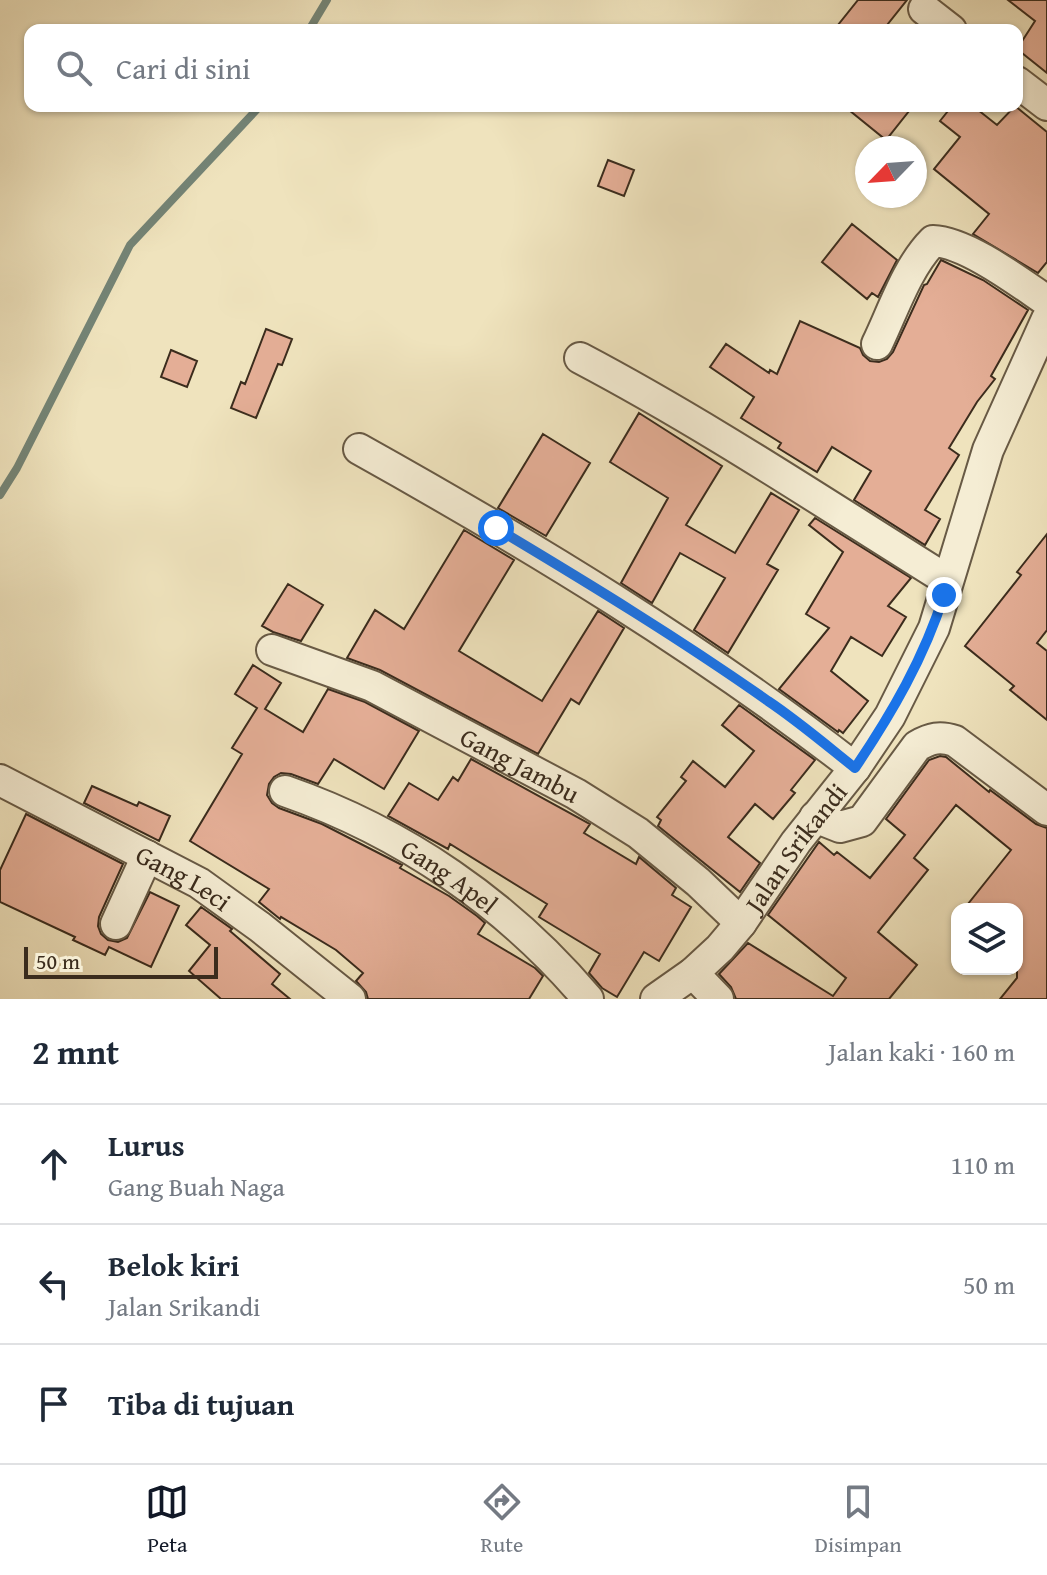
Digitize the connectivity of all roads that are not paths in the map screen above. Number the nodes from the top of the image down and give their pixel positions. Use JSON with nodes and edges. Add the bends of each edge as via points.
{"nodes":[{"id":1,"x":924,"y":9,"type":"dead end"},
{"id":2,"x":943,"y":24,"type":"edge"},
{"id":3,"x":1023,"y":87,"type":"edge"},
{"id":4,"x":1047,"y":105,"type":"edge"},
{"id":5,"x":1047,"y":301,"type":"edge"},
{"id":6,"x":1047,"y":319,"type":"edge"},
{"id":7,"x":877,"y":344,"type":"dead end"},
{"id":8,"x":580,"y":358,"type":"dead end"},
{"id":9,"x":359,"y":449,"type":"dead end"},
{"id":10,"x":947,"y":580,"type":"junction"},
{"id":11,"x":272,"y":650,"type":"dead end"},
{"id":12,"x":855,"y":768,"type":"junction"},
{"id":13,"x":0,"y":780,"type":"edge"},
{"id":14,"x":285,"y":791,"type":"dead end"},
{"id":15,"x":1047,"y":810,"type":"edge"},
{"id":16,"x":815,"y":817,"type":"junction"},
{"id":17,"x":147,"y":856,"type":"junction"},
{"id":18,"x":741,"y":923,"type":"junction"},
{"id":19,"x":116,"y":924,"type":"dead end"},
{"id":20,"x":693,"y":973,"type":"junction"},
{"id":21,"x":350,"y":999,"type":"edge"},
{"id":22,"x":588,"y":999,"type":"edge"},
{"id":23,"x":656,"y":999,"type":"edge"},
{"id":24,"x":718,"y":999,"type":"edge"}],
"edges":[{"from":1,"to":2,"type":"street"},
{"from":3,"to":4,"type":"street"},
{"from":5,"to":7,"type":"street","via":[[961,249],[933,241]]},
{"from":6,"to":10,"type":"street","name":"Jalan Srikandi","via":[[988,450]]},
{"from":8,"to":10,"type":"street","via":[[708,429]]},
{"from":9,"to":12,"type":"street","via":[[598,589],[771,702]]},
{"from":10,"to":12,"type":"street","name":"Jalan Srikandi","via":[[934,628],[915,669]]},
{"from":11,"to":18,"type":"street","name":"Gang Jambu","via":[[372,686],[576,794],[638,833]]},
{"from":12,"to":16,"type":"street","name":"Jalan Srikandi"},
{"from":13,"to":17,"type":"street","name":"Gang Leci"},
{"from":14,"to":22,"type":"street","name":"Gang Apel","via":[[395,840],[463,882],[526,933]]},
{"from":15,"to":16,"type":"street","via":[[955,741],[942,737],[917,746],[862,821],[840,827]]},
{"from":16,"to":18,"type":"street","name":"Jalan Srikandi"},
{"from":17,"to":19,"type":"street"},
{"from":17,"to":21,"type":"street","name":"Gang Leci","via":[[193,880],[260,927]]},
{"from":18,"to":20,"type":"street","name":"Jalan Srikandi"},
{"from":20,"to":23,"type":"street","name":"Jalan Srikandi"},
{"from":20,"to":24,"type":"street"}]}
